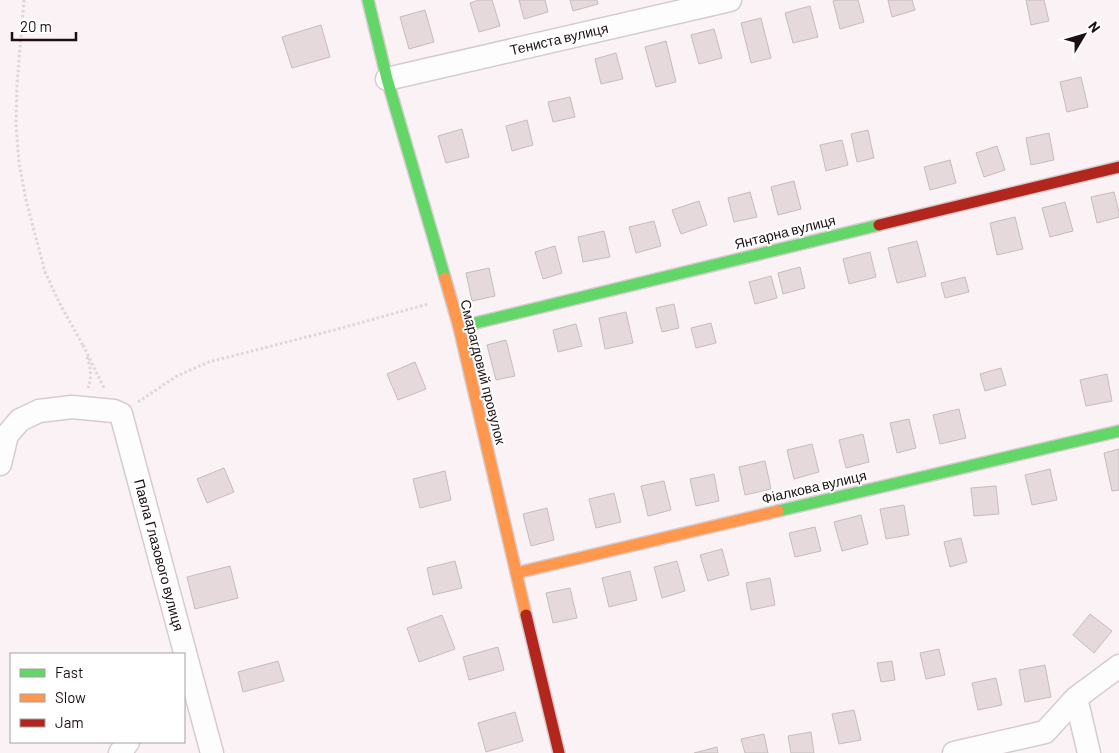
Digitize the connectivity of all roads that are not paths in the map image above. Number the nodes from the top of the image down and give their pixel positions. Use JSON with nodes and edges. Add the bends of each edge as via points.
{"nodes":[{"id":1,"x":368,"y":0,"type":"edge"},
{"id":2,"x":730,"y":0,"type":"edge"},
{"id":3,"x":388,"y":79,"type":"junction"},
{"id":4,"x":1119,"y":167,"type":"edge"},
{"id":5,"x":459,"y":327,"type":"junction"},
{"id":6,"x":1119,"y":431,"type":"edge"},
{"id":7,"x":0,"y":464,"type":"edge"},
{"id":8,"x":516,"y":573,"type":"junction"},
{"id":9,"x":183,"y":651,"type":"edge"},
{"id":10,"x":185,"y":658,"type":"edge"},
{"id":11,"x":1119,"y":666,"type":"edge"},
{"id":12,"x":1076,"y":698,"type":"junction"},
{"id":13,"x":212,"y":753,"type":"edge"},
{"id":14,"x":559,"y":753,"type":"edge"},
{"id":15,"x":954,"y":753,"type":"edge"},
{"id":16,"x":1089,"y":753,"type":"edge"}],
"edges":[{"from":1,"to":3,"type":"street","name":"Смарагдовий провулок"},
{"from":2,"to":3,"type":"street","name":"Тениста вулиця"},
{"from":3,"to":5,"type":"street","name":"Смарагдовий провулок"},
{"from":4,"to":5,"type":"street","name":"Янтарна вулиця"},
{"from":5,"to":8,"type":"street","name":"Смарагдовий провулок"},
{"from":6,"to":8,"type":"street","name":"Фіалкова вулиця"},
{"from":7,"to":9,"type":"street","name":"Павла Глазового вулиця","via":[[7,435],[20,420],[39,410],[72,407],[121,414]]},
{"from":8,"to":14,"type":"street","name":"Смарагдовий провулок"},
{"from":10,"to":13,"type":"street","name":"Павла Глазового вулиця"},
{"from":11,"to":12,"type":"street"},
{"from":12,"to":15,"type":"street","via":[[1046,732]]},
{"from":12,"to":16,"type":"street"}]}
